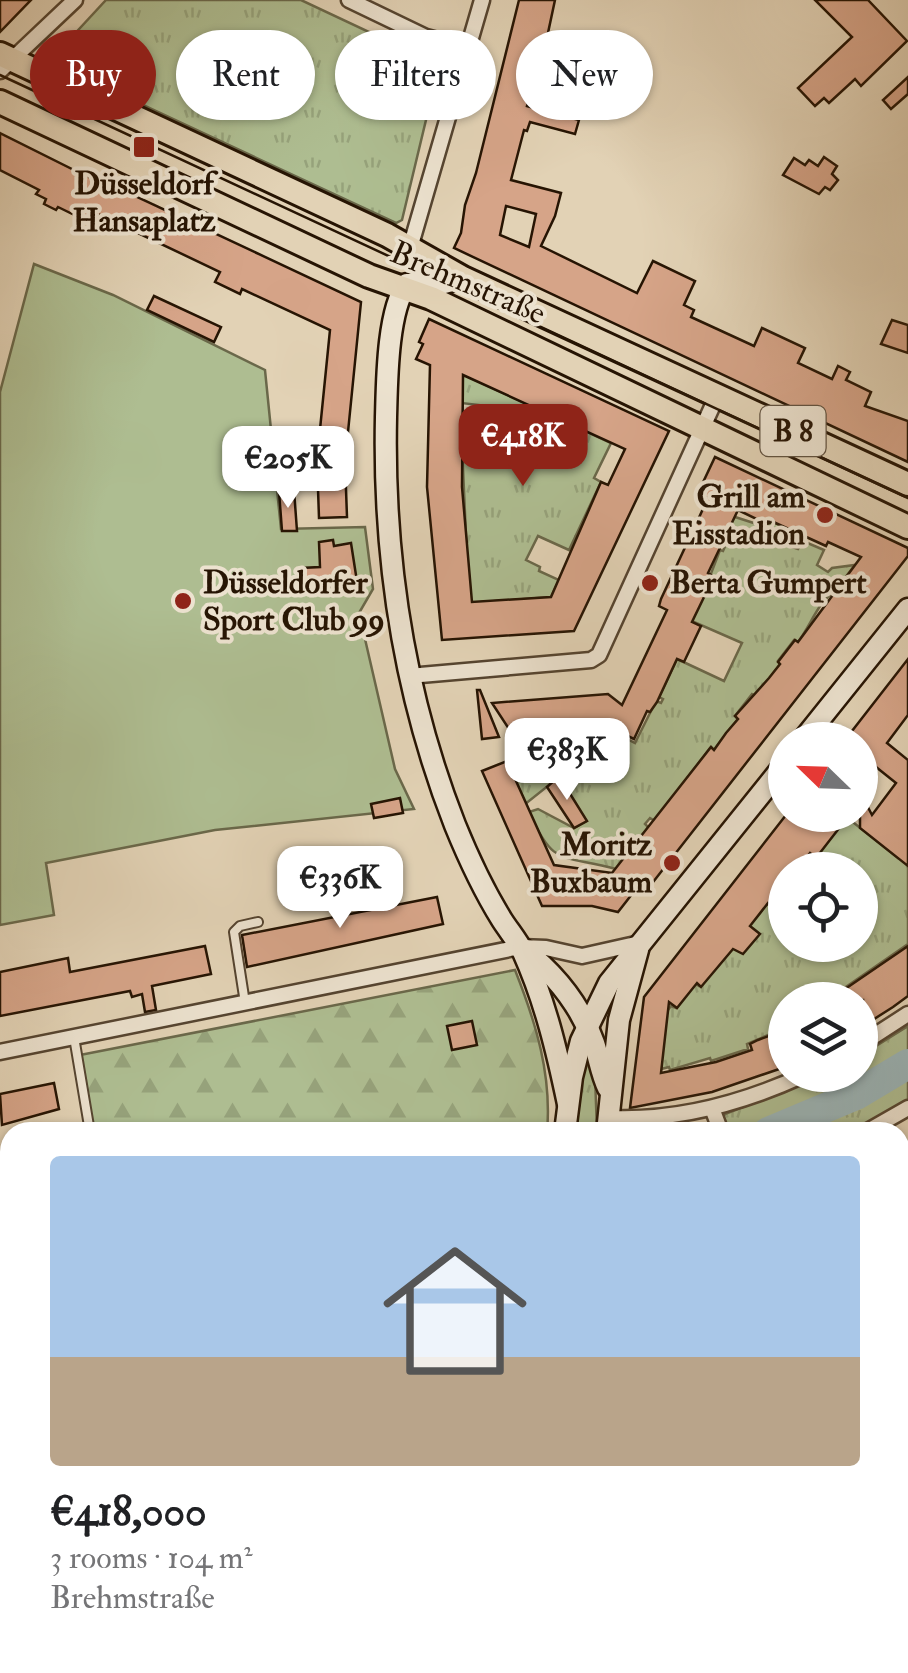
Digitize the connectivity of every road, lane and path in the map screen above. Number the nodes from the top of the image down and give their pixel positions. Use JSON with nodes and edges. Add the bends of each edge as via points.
{"nodes":[{"id":1,"x":74,"y":0,"type":"edge"},
{"id":2,"x":349,"y":0,"type":"edge"},
{"id":3,"x":482,"y":0,"type":"edge"},
{"id":4,"x":411,"y":30,"type":"edge"},
{"id":5,"x":473,"y":30,"type":"edge"},
{"id":6,"x":5,"y":62,"type":"edge"},
{"id":7,"x":0,"y":102,"type":"edge"},
{"id":8,"x":447,"y":120,"type":"edge"},
{"id":9,"x":410,"y":248,"type":"junction"},
{"id":10,"x":462,"y":278,"type":"junction"},
{"id":11,"x":403,"y":288,"type":"junction"},
{"id":12,"x":717,"y":396,"type":"junction"},
{"id":13,"x":703,"y":428,"type":"junction"},
{"id":14,"x":908,"y":484,"type":"edge"},
{"id":15,"x":908,"y":526,"type":"edge"},
{"id":16,"x":908,"y":609,"type":"edge"},
{"id":17,"x":410,"y":676,"type":"junction"},
{"id":18,"x":818,"y":722,"type":"edge"},
{"id":19,"x":768,"y":785,"type":"edge"},
{"id":20,"x":258,"y":922,"type":"dead end"},
{"id":21,"x":640,"y":943,"type":"junction"},
{"id":22,"x":520,"y":947,"type":"junction"},
{"id":23,"x":245,"y":1002,"type":"junction"},
{"id":24,"x":908,"y":1014,"type":"edge"},
{"id":25,"x":587,"y":1027,"type":"junction"},
{"id":26,"x":878,"y":1033,"type":"edge"},
{"id":27,"x":74,"y":1037,"type":"junction"},
{"id":28,"x":0,"y":1052,"type":"edge"},
{"id":29,"x":768,"y":1088,"type":"edge"},
{"id":30,"x":611,"y":1094,"type":"junction"},
{"id":31,"x":568,"y":1104,"type":"junction"},
{"id":32,"x":712,"y":1108,"type":"junction"},
{"id":33,"x":908,"y":1108,"type":"edge"},
{"id":34,"x":88,"y":1122,"type":"edge"},
{"id":35,"x":565,"y":1122,"type":"edge"},
{"id":36,"x":608,"y":1122,"type":"edge"},
{"id":37,"x":627,"y":1122,"type":"edge"},
{"id":38,"x":717,"y":1122,"type":"edge"},
{"id":39,"x":884,"y":1122,"type":"edge"}],
"edges":[{"from":1,"to":6,"type":"street"},
{"from":2,"to":4,"type":"street"},
{"from":3,"to":5,"type":"street"},
{"from":6,"to":9,"type":"main road","name":"Brehmstraße","number":"B 8"},
{"from":7,"to":11,"type":"main road","name":"Brehmstraße","number":"B 8"},
{"from":8,"to":9,"type":"street"},
{"from":9,"to":10,"type":"main road","name":"Brehmstraße","number":"B 8"},
{"from":10,"to":11,"type":"main road"},
{"from":10,"to":12,"type":"main road","name":"Brehmstraße","number":"B 8"},
{"from":11,"to":13,"type":"main road","name":"Brehmstraße","number":"B 8"},
{"from":11,"to":17,"type":"main road","via":[[387,382],[385,489]]},
{"from":12,"to":13,"type":"street"},
{"from":12,"to":14,"type":"main road","name":"Brehmstraße","number":"B 8"},
{"from":13,"to":15,"type":"main road","name":"Brehmstraße","number":"B 8"},
{"from":13,"to":17,"type":"street","via":[[598,656]]},
{"from":16,"to":18,"type":"main road"},
{"from":17,"to":22,"type":"main road","via":[[455,826]]},
{"from":19,"to":21,"type":"main road"},
{"from":20,"to":23,"type":"lane","via":[[234,932]]},
{"from":21,"to":22,"type":"street","via":[[582,956]]},
{"from":21,"to":25,"type":"main road","via":[[608,983]]},
{"from":21,"to":30,"type":"main road","via":[[619,1020]]},
{"from":22,"to":23,"type":"street"},
{"from":22,"to":25,"type":"main road","via":[[546,967]]},
{"from":22,"to":31,"type":"main road","via":[[547,1013]]},
{"from":23,"to":27,"type":"street"},
{"from":24,"to":26,"type":"street"},
{"from":25,"to":30,"type":"main road"},
{"from":25,"to":31,"type":"main road"},
{"from":27,"to":28,"type":"street"},
{"from":27,"to":34,"type":"lane"},
{"from":29,"to":32,"type":"street"},
{"from":30,"to":36,"type":"main road"},
{"from":31,"to":35,"type":"main road"},
{"from":32,"to":37,"type":"street"},
{"from":32,"to":38,"type":"street"},
{"from":33,"to":39,"type":"street"}]}
